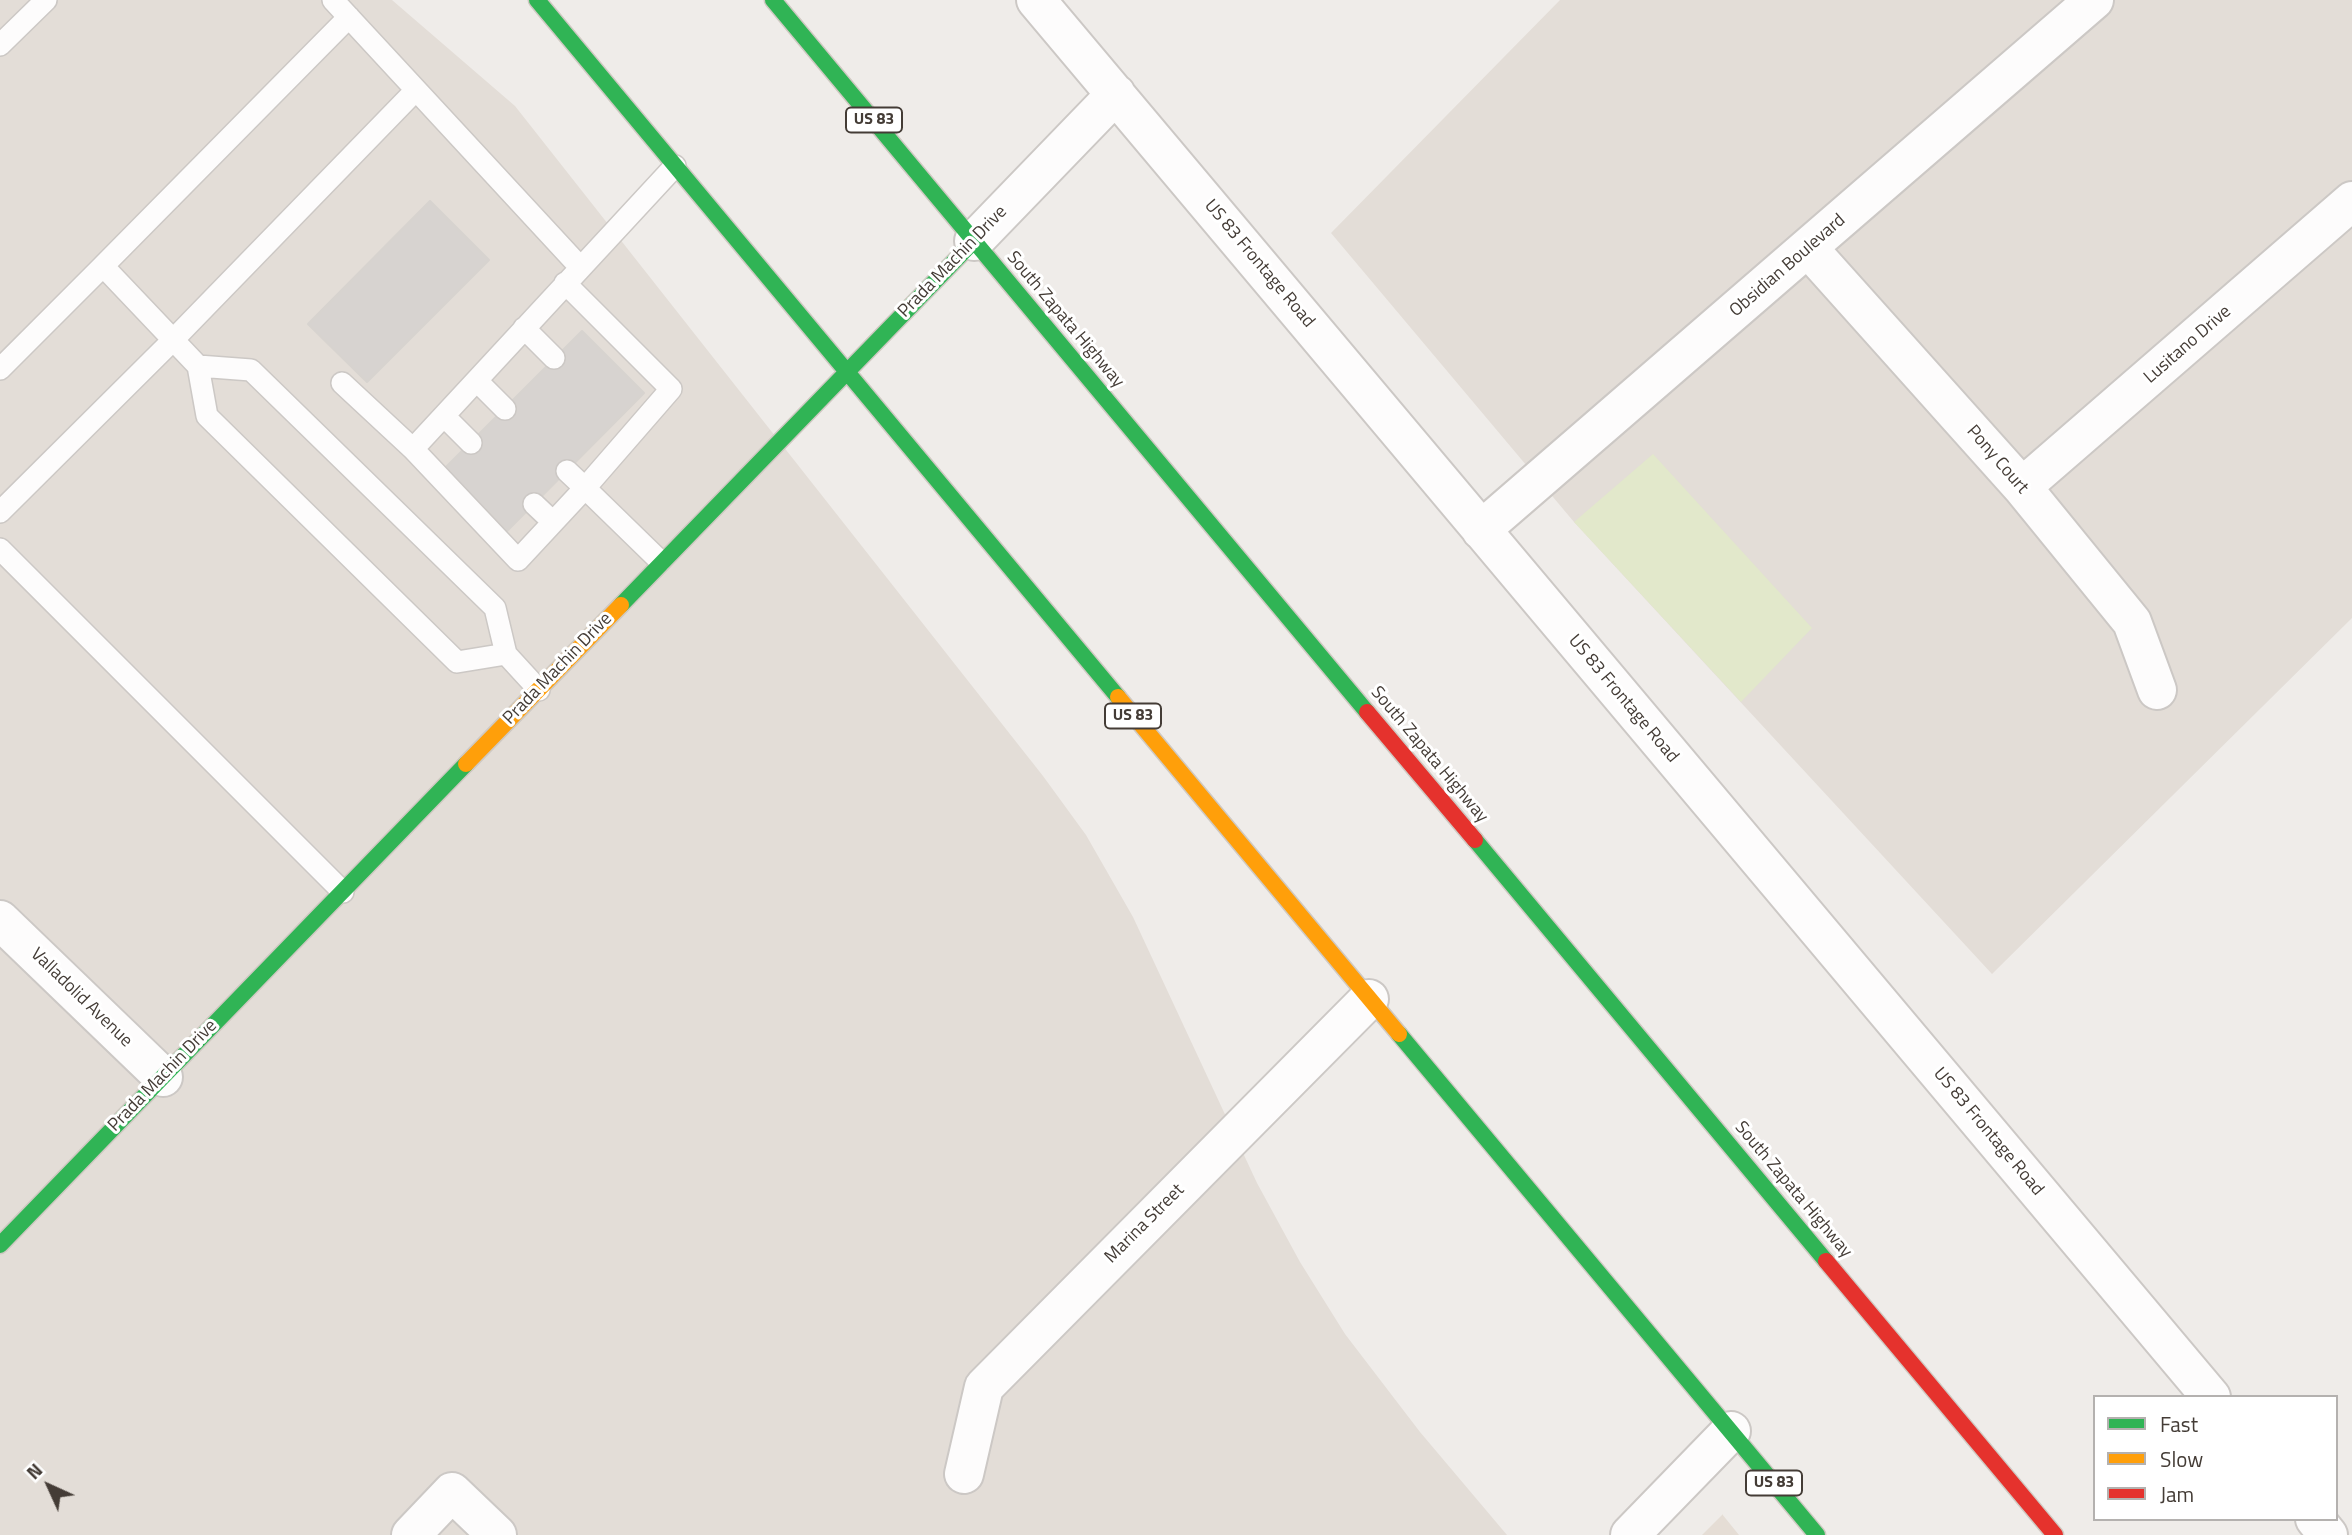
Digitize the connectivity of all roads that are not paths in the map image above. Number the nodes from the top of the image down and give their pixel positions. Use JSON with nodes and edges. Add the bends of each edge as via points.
{"nodes":[{"id":1,"x":46,"y":0,"type":"edge"},
{"id":2,"x":333,"y":0,"type":"edge"},
{"id":3,"x":537,"y":0,"type":"edge"},
{"id":4,"x":773,"y":0,"type":"edge"},
{"id":5,"x":1036,"y":0,"type":"edge"},
{"id":6,"x":2094,"y":0,"type":"edge"},
{"id":7,"x":349,"y":17,"type":"junction"},
{"id":8,"x":0,"y":45,"type":"edge"},
{"id":9,"x":415,"y":91,"type":"junction"},
{"id":10,"x":1116,"y":94,"type":"junction"},
{"id":11,"x":675,"y":166,"type":"junction"},
{"id":12,"x":2352,"y":201,"type":"edge"},
{"id":13,"x":974,"y":241,"type":"junction"},
{"id":14,"x":1808,"y":248,"type":"junction"},
{"id":15,"x":103,"y":266,"type":"junction"},
{"id":16,"x":580,"y":267,"type":"junction"},
{"id":17,"x":565,"y":283,"type":"junction"},
{"id":18,"x":524,"y":328,"type":"junction"},
{"id":19,"x":173,"y":340,"type":"junction"},
{"id":20,"x":554,"y":358,"type":"dead end"},
{"id":21,"x":198,"y":366,"type":"junction"},
{"id":22,"x":0,"y":369,"type":"edge"},
{"id":23,"x":846,"y":372,"type":"junction"},
{"id":24,"x":477,"y":381,"type":"junction"},
{"id":25,"x":342,"y":383,"type":"dead end"},
{"id":26,"x":505,"y":409,"type":"dead end"},
{"id":27,"x":444,"y":416,"type":"junction"},
{"id":28,"x":471,"y":443,"type":"dead end"},
{"id":29,"x":413,"y":449,"type":"junction"},
{"id":30,"x":567,"y":471,"type":"dead end"},
{"id":31,"x":2022,"y":487,"type":"junction"},
{"id":32,"x":584,"y":488,"type":"junction"},
{"id":33,"x":534,"y":504,"type":"dead end"},
{"id":34,"x":0,"y":512,"type":"edge"},
{"id":35,"x":553,"y":522,"type":"junction"},
{"id":36,"x":1481,"y":530,"type":"junction"},
{"id":37,"x":0,"y":549,"type":"edge"},
{"id":38,"x":660,"y":561,"type":"junction"},
{"id":39,"x":506,"y":654,"type":"junction"},
{"id":40,"x":539,"y":690,"type":"junction"},
{"id":41,"x":2157,"y":690,"type":"dead end"},
{"id":42,"x":343,"y":892,"type":"junction"},
{"id":43,"x":0,"y":920,"type":"edge"},
{"id":44,"x":1369,"y":999,"type":"junction"},
{"id":45,"x":163,"y":1077,"type":"junction"},
{"id":46,"x":0,"y":1244,"type":"edge"},
{"id":47,"x":2209,"y":1395,"type":"edge"},
{"id":48,"x":1731,"y":1431,"type":"junction"},
{"id":49,"x":964,"y":1474,"type":"dead end"},
{"id":50,"x":2317,"y":1521,"type":"edge"},
{"id":51,"x":411,"y":1535,"type":"edge"},
{"id":52,"x":497,"y":1535,"type":"edge"},
{"id":53,"x":1630,"y":1535,"type":"edge"},
{"id":54,"x":1817,"y":1535,"type":"edge"},
{"id":55,"x":2056,"y":1535,"type":"edge"},
{"id":56,"x":2328,"y":1535,"type":"edge"}],
"edges":[{"from":1,"to":8,"type":"lane"},
{"from":2,"to":7,"type":"lane"},
{"from":3,"to":11,"type":"main road","number":"US 83"},
{"from":4,"to":13,"type":"main road","name":"South Zapata Highway","number":"US 83"},
{"from":5,"to":10,"type":"street","name":"US 83 Frontage Road"},
{"from":6,"to":14,"type":"street","name":"Obsidian Boulevard"},
{"from":7,"to":9,"type":"lane"},
{"from":7,"to":15,"type":"lane"},
{"from":9,"to":16,"type":"lane"},
{"from":9,"to":19,"type":"lane"},
{"from":10,"to":13,"type":"street","name":"Prada Machin Drive"},
{"from":10,"to":36,"type":"street","name":"US 83 Frontage Road"},
{"from":11,"to":16,"type":"lane"},
{"from":11,"to":23,"type":"main road","number":"US 83"},
{"from":12,"to":31,"type":"street","name":"Lusitano Drive"},
{"from":13,"to":23,"type":"main road","name":"Prada Machin Drive"},
{"from":13,"to":55,"type":"main road","name":"South Zapata Highway","number":"US 83"},
{"from":14,"to":31,"type":"street","name":"Pony Court"},
{"from":14,"to":36,"type":"street","name":"Obsidian Boulevard"},
{"from":15,"to":19,"type":"lane"},
{"from":15,"to":22,"type":"lane"},
{"from":16,"to":17,"type":"lane"},
{"from":17,"to":18,"type":"lane"},
{"from":17,"to":32,"type":"lane","via":[[671,389],[625,426]]},
{"from":18,"to":20,"type":"lane"},
{"from":18,"to":24,"type":"lane"},
{"from":19,"to":21,"type":"lane"},
{"from":19,"to":34,"type":"lane"},
{"from":21,"to":39,"type":"lane","via":[[251,370],[495,608]]},
{"from":21,"to":39,"type":"lane","via":[[207,416],[457,662]]},
{"from":23,"to":38,"type":"main road","name":"Prada Machin Drive"},
{"from":23,"to":44,"type":"main road","number":"US 83"},
{"from":24,"to":26,"type":"lane"},
{"from":24,"to":27,"type":"lane"},
{"from":25,"to":29,"type":"lane"},
{"from":27,"to":28,"type":"lane"},
{"from":27,"to":29,"type":"lane"},
{"from":29,"to":35,"type":"lane","via":[[518,560]]},
{"from":30,"to":32,"type":"lane"},
{"from":31,"to":41,"type":"street","name":"Pony Court","via":[[2132,622]]},
{"from":32,"to":35,"type":"lane"},
{"from":32,"to":38,"type":"lane"},
{"from":33,"to":35,"type":"lane"},
{"from":36,"to":47,"type":"street","name":"US 83 Frontage Road"},
{"from":37,"to":42,"type":"lane"},
{"from":38,"to":40,"type":"main road","name":"Prada Machin Drive"},
{"from":39,"to":40,"type":"lane"},
{"from":40,"to":42,"type":"main road","name":"Prada Machin Drive"},
{"from":42,"to":45,"type":"main road","name":"Prada Machin Drive"},
{"from":43,"to":45,"type":"street","name":"Valladolid Avenue"},
{"from":44,"to":48,"type":"main road","number":"US 83"},
{"from":44,"to":49,"type":"street","name":"Marina Street","via":[[984,1387]]},
{"from":45,"to":46,"type":"main road","name":"Prada Machin Drive"},
{"from":48,"to":53,"type":"street"},
{"from":48,"to":54,"type":"main road","number":"US 83"},
{"from":50,"to":56,"type":"street"},
{"from":51,"to":52,"type":"street","via":[[452,1492]]}]}
